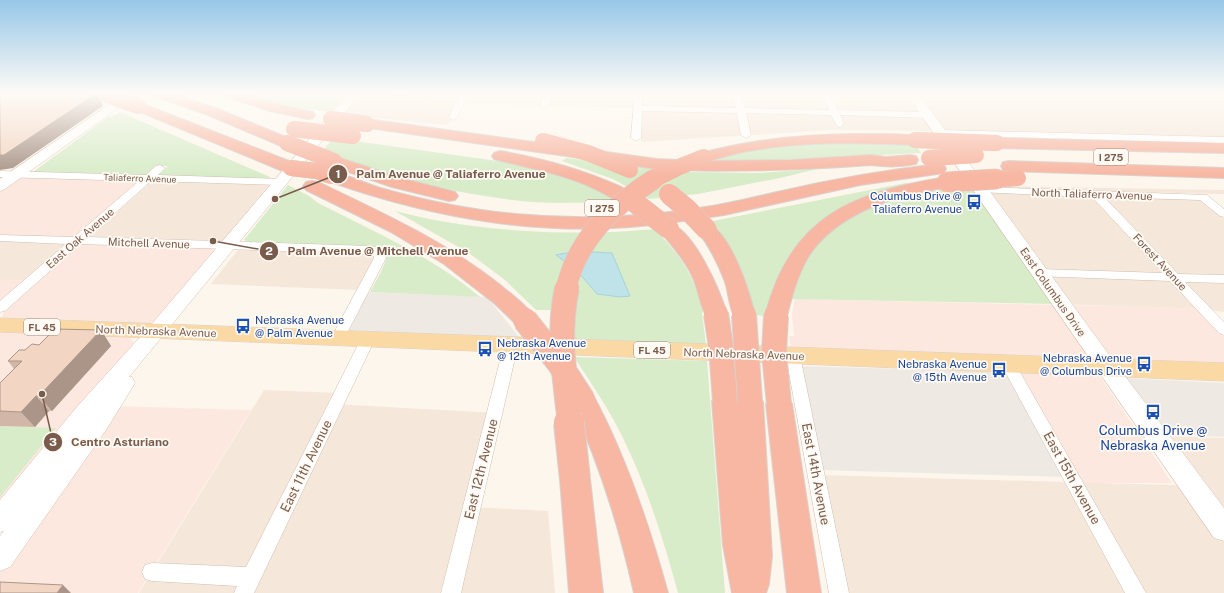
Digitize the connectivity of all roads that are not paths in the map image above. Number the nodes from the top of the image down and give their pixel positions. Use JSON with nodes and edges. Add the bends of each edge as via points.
{"nodes":[{"id":1,"x":102,"y":121,"type":"edge"},
{"id":2,"x":183,"y":121,"type":"edge"},
{"id":3,"x":241,"y":121,"type":"edge"},
{"id":4,"x":332,"y":121,"type":"edge"},
{"id":5,"x":368,"y":121,"type":"joint"},
{"id":6,"x":637,"y":121,"type":"edge"},
{"id":7,"x":744,"y":121,"type":"edge"},
{"id":8,"x":838,"y":121,"type":"edge"},
{"id":9,"x":932,"y":121,"type":"edge"},
{"id":10,"x":840,"y":124,"type":"dead end"},
{"id":11,"x":941,"y":133,"type":"junction"},
{"id":12,"x":746,"y":134,"type":"dead end"},
{"id":13,"x":290,"y":136,"type":"junction"},
{"id":14,"x":636,"y":138,"type":"dead end"},
{"id":15,"x":1224,"y":140,"type":"edge"},
{"id":16,"x":1224,"y":148,"type":"edge"},
{"id":17,"x":1224,"y":159,"type":"edge"},
{"id":18,"x":1005,"y":161,"type":"junction"},
{"id":19,"x":886,"y":162,"type":"junction"},
{"id":20,"x":160,"y":168,"type":"dead end"},
{"id":21,"x":291,"y":168,"type":"junction"},
{"id":22,"x":333,"y":168,"type":"junction"},
{"id":23,"x":938,"y":170,"type":"junction"},
{"id":24,"x":1224,"y":173,"type":"edge"},
{"id":25,"x":0,"y":174,"type":"edge"},
{"id":26,"x":17,"y":174,"type":"junction"},
{"id":27,"x":148,"y":178,"type":"junction"},
{"id":28,"x":281,"y":182,"type":"junction"},
{"id":29,"x":0,"y":186,"type":"edge"},
{"id":30,"x":981,"y":190,"type":"junction"},
{"id":31,"x":1095,"y":194,"type":"junction"},
{"id":32,"x":1224,"y":214,"type":"edge"},
{"id":33,"x":0,"y":238,"type":"edge"},
{"id":34,"x":77,"y":241,"type":"junction"},
{"id":35,"x":227,"y":246,"type":"junction"},
{"id":36,"x":1040,"y":273,"type":"junction"},
{"id":37,"x":1174,"y":277,"type":"junction"},
{"id":38,"x":1224,"y":279,"type":"edge"},
{"id":39,"x":0,"y":308,"type":"edge"},
{"id":40,"x":0,"y":325,"type":"edge"},
{"id":41,"x":1224,"y":330,"type":"edge"},
{"id":42,"x":157,"y":331,"type":"junction"},
{"id":43,"x":338,"y":338,"type":"junction"},
{"id":44,"x":368,"y":339,"type":"junction"},
{"id":45,"x":511,"y":345,"type":"junction"},
{"id":46,"x":793,"y":356,"type":"junction"},
{"id":47,"x":1008,"y":364,"type":"junction"},
{"id":48,"x":1107,"y":368,"type":"junction"},
{"id":49,"x":1224,"y":372,"type":"edge"},
{"id":50,"x":738,"y":402,"type":"junction"},
{"id":51,"x":0,"y":520,"type":"edge"},
{"id":52,"x":1224,"y":529,"type":"edge"},
{"id":53,"x":0,"y":558,"type":"edge"},
{"id":54,"x":152,"y":572,"type":"dead end"},
{"id":55,"x":248,"y":585,"type":"edge"},
{"id":56,"x":451,"y":593,"type":"edge"},
{"id":57,"x":586,"y":593,"type":"edge"},
{"id":58,"x":651,"y":593,"type":"edge"},
{"id":59,"x":749,"y":593,"type":"edge"},
{"id":60,"x":804,"y":593,"type":"edge"},
{"id":61,"x":839,"y":593,"type":"edge"},
{"id":62,"x":1136,"y":593,"type":"edge"}],
"edges":[{"from":1,"to":26,"type":"street"},
{"from":2,"to":21,"type":"highway","number":"I 275"},
{"from":3,"to":13,"type":"highway","number":"I 275"},
{"from":4,"to":28,"type":"street"},
{"from":5,"to":19,"type":"highway","via":[[679,166],[740,168],[871,160]]},
{"from":5,"to":50,"type":"highway","bridge":true,"via":[[543,140],[588,153],[630,170],[669,194],[708,230],[732,271],[739,291],[744,314]]},
{"from":6,"to":14,"type":"street"},
{"from":7,"to":12,"type":"street"},
{"from":8,"to":10,"type":"street"},
{"from":9,"to":11,"type":"street","name":"East Columbus Drive"},
{"from":11,"to":15,"type":"street"},
{"from":11,"to":30,"type":"street","name":"East Columbus Drive"},
{"from":13,"to":22,"type":"highway","number":"I 275","bridge":true},
{"from":13,"to":50,"type":"highway","bridge":true,"via":[[353,136],[507,157],[544,164],[592,180],[633,200],[669,229],[696,262],[709,289],[721,347]]},
{"from":16,"to":18,"type":"highway"},
{"from":17,"to":18,"type":"highway","number":"I 275"},
{"from":18,"to":23,"type":"highway","bridge":true},
{"from":18,"to":23,"type":"highway","number":"I 275","bridge":true},
{"from":18,"to":24,"type":"highway","via":[[1193,176]]},
{"from":18,"to":57,"type":"highway","bridge":true,"via":[[915,140],[848,138],[784,141],[704,157],[656,177],[606,215],[591,233],[575,261],[566,288],[561,326]]},
{"from":19,"to":22,"type":"highway","number":"I 275","via":[[873,167],[704,198],[645,205],[584,208],[511,205],[440,194]]},
{"from":19,"to":23,"type":"highway","number":"I 275"},
{"from":20,"to":27,"type":"street","name":"East Oak Avenue"},
{"from":21,"to":22,"type":"highway","number":"I 275","bridge":true,"via":[[317,171]]},
{"from":21,"to":58,"type":"highway","bridge":true,"via":[[300,180],[446,255],[476,277],[525,320],[559,363],[598,428],[640,547]]},
{"from":22,"to":23,"type":"highway","number":"I 275","via":[[388,197],[439,209],[506,219],[584,222],[642,220],[704,213],[835,185],[906,172]]},
{"from":23,"to":60,"type":"highway","bridge":true,"via":[[909,189],[881,196],[847,212],[820,231],[793,266],[785,284],[776,316],[774,354]]},
{"from":25,"to":26,"type":"street","name":"Taliaferro Avenue"},
{"from":26,"to":27,"type":"street","name":"Taliaferro Avenue"},
{"from":26,"to":29,"type":"street"},
{"from":27,"to":28,"type":"street","name":"Taliaferro Avenue"},
{"from":27,"to":34,"type":"street","name":"East Oak Avenue"},
{"from":28,"to":35,"type":"street"},
{"from":30,"to":31,"type":"street","name":"North Taliaferro Avenue"},
{"from":30,"to":36,"type":"street","name":"East Columbus Drive"},
{"from":31,"to":32,"type":"street","name":"North Taliaferro Avenue","via":[[1203,197]]},
{"from":31,"to":37,"type":"street","name":"Forest Avenue"},
{"from":33,"to":34,"type":"street","name":"Mitchell Avenue"},
{"from":34,"to":35,"type":"street","name":"Mitchell Avenue"},
{"from":34,"to":39,"type":"street","name":"East Oak Avenue"},
{"from":35,"to":42,"type":"street"},
{"from":35,"to":43,"type":"street","name":"Mitchell Avenue","via":[[379,252],[380,258]]},
{"from":36,"to":37,"type":"street"},
{"from":36,"to":48,"type":"street","name":"East Columbus Drive"},
{"from":37,"to":38,"type":"street"},
{"from":37,"to":41,"type":"street","name":"Forest Avenue"},
{"from":40,"to":42,"type":"main road","name":"North Nebraska Avenue","number":"FL 45"},
{"from":42,"to":43,"type":"main road","name":"North Nebraska Avenue","number":"FL 45"},
{"from":42,"to":51,"type":"street","via":[[84,414]]},
{"from":42,"to":53,"type":"street","via":[[98,423]]},
{"from":43,"to":44,"type":"main road","name":"North Nebraska Avenue","number":"FL 45"},
{"from":44,"to":45,"type":"main road","name":"North Nebraska Avenue","number":"FL 45"},
{"from":44,"to":55,"type":"street","name":"East 11th Avenue"},
{"from":45,"to":46,"type":"main road","name":"North Nebraska Avenue","number":"FL 45"},
{"from":45,"to":56,"type":"street","name":"East 12th Avenue"},
{"from":46,"to":47,"type":"main road","name":"North Nebraska Avenue","number":"FL 45"},
{"from":46,"to":61,"type":"street","name":"East 14th Avenue"},
{"from":47,"to":48,"type":"main road","name":"North Nebraska Avenue","number":"FL 45"},
{"from":47,"to":62,"type":"street","name":"East 15th Avenue"},
{"from":48,"to":49,"type":"main road","name":"North Nebraska Avenue","number":"FL 45"},
{"from":48,"to":52,"type":"street","name":"East Columbus Drive"},
{"from":50,"to":59,"type":"highway","via":[[756,556]]},
{"from":54,"to":55,"type":"street"}]}
